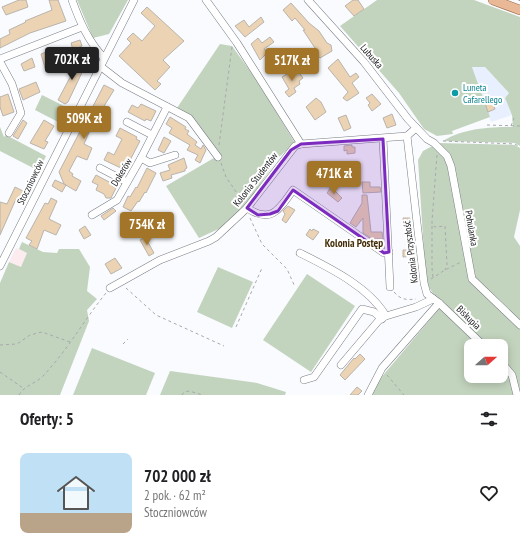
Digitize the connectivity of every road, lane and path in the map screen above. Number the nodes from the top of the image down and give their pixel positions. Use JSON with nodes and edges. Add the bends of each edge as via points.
{"nodes":[{"id":1,"x":72,"y":0,"type":"edge"},
{"id":2,"x":134,"y":0,"type":"edge"},
{"id":3,"x":206,"y":0,"type":"edge"},
{"id":4,"x":308,"y":0,"type":"edge"},
{"id":5,"x":492,"y":0,"type":"edge"},
{"id":6,"x":520,"y":10,"type":"edge"},
{"id":7,"x":82,"y":27,"type":"junction"},
{"id":8,"x":237,"y":43,"type":"junction"},
{"id":9,"x":104,"y":58,"type":"junction"},
{"id":10,"x":0,"y":60,"type":"edge"},
{"id":11,"x":100,"y":66,"type":"junction"},
{"id":12,"x":167,"y":107,"type":"junction"},
{"id":13,"x":514,"y":118,"type":"dead end"},
{"id":14,"x":127,"y":122,"type":"dead end"},
{"id":15,"x":487,"y":126,"type":"dead end"},
{"id":16,"x":511,"y":126,"type":"junction"},
{"id":17,"x":520,"y":126,"type":"edge"},
{"id":18,"x":416,"y":128,"type":"junction"},
{"id":19,"x":10,"y":133,"type":"dead end"},
{"id":20,"x":152,"y":135,"type":"junction"},
{"id":21,"x":407,"y":136,"type":"junction"},
{"id":22,"x":383,"y":138,"type":"junction"},
{"id":23,"x":437,"y":142,"type":"junction"},
{"id":24,"x":301,"y":144,"type":"junction"},
{"id":25,"x":520,"y":147,"type":"edge"},
{"id":26,"x":175,"y":155,"type":"dead end"},
{"id":27,"x":218,"y":157,"type":"junction"},
{"id":28,"x":141,"y":158,"type":"junction"},
{"id":29,"x":100,"y":168,"type":"dead end"},
{"id":30,"x":128,"y":182,"type":"junction"},
{"id":31,"x":246,"y":208,"type":"junction"},
{"id":32,"x":92,"y":215,"type":"dead end"},
{"id":33,"x":432,"y":225,"type":"junction"},
{"id":34,"x":389,"y":252,"type":"junction"},
{"id":35,"x":300,"y":253,"type":"dead end"},
{"id":36,"x":468,"y":259,"type":"junction"},
{"id":37,"x":0,"y":266,"type":"edge"},
{"id":38,"x":262,"y":268,"type":"dead end"},
{"id":39,"x":445,"y":270,"type":"junction"},
{"id":40,"x":433,"y":278,"type":"junction"},
{"id":41,"x":120,"y":281,"type":"junction"},
{"id":42,"x":424,"y":283,"type":"junction"},
{"id":43,"x":294,"y":287,"type":"dead end"},
{"id":44,"x":390,"y":287,"type":"joint"},
{"id":45,"x":110,"y":288,"type":"joint"},
{"id":46,"x":433,"y":299,"type":"junction"},
{"id":47,"x":384,"y":317,"type":"junction"},
{"id":48,"x":520,"y":325,"type":"edge"},
{"id":49,"x":236,"y":327,"type":"dead end"},
{"id":50,"x":128,"y":338,"type":"dead end"},
{"id":51,"x":476,"y":339,"type":"edge"},
{"id":52,"x":70,"y":342,"type":"junction"},
{"id":53,"x":124,"y":344,"type":"dead end"},
{"id":54,"x":0,"y":345,"type":"edge"},
{"id":55,"x":224,"y":346,"type":"dead end"},
{"id":56,"x":341,"y":365,"type":"dead end"},
{"id":57,"x":382,"y":368,"type":"junction"},
{"id":58,"x":508,"y":370,"type":"edge"},
{"id":59,"x":0,"y":372,"type":"edge"},
{"id":60,"x":304,"y":380,"type":"dead end"},
{"id":61,"x":23,"y":389,"type":"junction"},
{"id":62,"x":403,"y":394,"type":"edge"},
{"id":63,"x":19,"y":395,"type":"edge"},
{"id":64,"x":182,"y":395,"type":"edge"},
{"id":65,"x":203,"y":395,"type":"edge"},
{"id":66,"x":368,"y":395,"type":"edge"},
{"id":67,"x":407,"y":395,"type":"edge"},
{"id":68,"x":517,"y":395,"type":"edge"}],
"edges":[{"from":1,"to":7,"type":"street"},
{"from":2,"to":9,"type":"street","name":"Stoczniowców"},
{"from":3,"to":8,"type":"street"},
{"from":4,"to":18,"type":"street","name":"Lubuska","via":[[364,62]]},
{"from":5,"to":6,"type":"main road"},
{"from":7,"to":9,"type":"street","via":[[94,48]]},
{"from":7,"to":10,"type":"street"},
{"from":8,"to":24,"type":"street"},
{"from":8,"to":27,"type":"path","via":[[231,48]]},
{"from":9,"to":11,"type":"street","name":"Stoczniowców"},
{"from":10,"to":19,"type":"street","via":[[12,84],[21,113]]},
{"from":11,"to":12,"type":"street","via":[[122,83]]},
{"from":11,"to":37,"type":"street","name":"Stoczniowców"},
{"from":12,"to":20,"type":"street","name":"Dokerów"},
{"from":12,"to":27,"type":"street","via":[[189,118]]},
{"from":13,"to":16,"type":"path"},
{"from":14,"to":20,"type":"street"},
{"from":15,"to":16,"type":"path"},
{"from":16,"to":17,"type":"path"},
{"from":18,"to":21,"type":"street"},
{"from":18,"to":23,"type":"street","name":"Pohulanka","via":[[427,139]]},
{"from":20,"to":28,"type":"street","name":"Dokerów"},
{"from":21,"to":22,"type":"street"},
{"from":21,"to":42,"type":"street","name":"Kolonia Przyszłość"},
{"from":22,"to":24,"type":"street"},
{"from":22,"to":34,"type":"street"},
{"from":23,"to":25,"type":"path","via":[[515,144]]},
{"from":23,"to":33,"type":"path","via":[[438,159]]},
{"from":23,"to":36,"type":"street","name":"Pohulanka","via":[[451,166]]},
{"from":24,"to":31,"type":"street","name":"Kolonia Studentów","via":[[291,150]]},
{"from":26,"to":28,"type":"street","via":[[150,163]]},
{"from":27,"to":31,"type":"path","via":[[226,177]]},
{"from":28,"to":30,"type":"street","name":"Dokerów"},
{"from":29,"to":30,"type":"street"},
{"from":30,"to":32,"type":"street","name":"Dokerów","via":[[123,186],[117,200]]},
{"from":31,"to":34,"type":"street","via":[[258,215],[278,211],[293,190],[384,253]]},
{"from":31,"to":41,"type":"street","name":"Kolonia Studentów","via":[[216,237],[160,260]]},
{"from":31,"to":43,"type":"path","via":[[262,244],[287,269]]},
{"from":33,"to":39,"type":"path","via":[[445,226]]},
{"from":33,"to":40,"type":"path"},
{"from":34,"to":44,"type":"street"},
{"from":35,"to":47,"type":"street","via":[[341,275],[380,305]]},
{"from":36,"to":39,"type":"path"},
{"from":36,"to":48,"type":"street","name":"Pohulanka","via":[[472,279]]},
{"from":38,"to":49,"type":"path"},
{"from":39,"to":40,"type":"path"},
{"from":40,"to":42,"type":"path"},
{"from":41,"to":45,"type":"street","name":"Kolonia Studentów"},
{"from":41,"to":55,"type":"path","via":[[156,315]]},
{"from":42,"to":46,"type":"street","name":"Kolonia Przyszłość"},
{"from":44,"to":46,"type":"path","via":[[399,298],[406,300]]},
{"from":45,"to":52,"type":"path"},
{"from":46,"to":47,"type":"street"},
{"from":46,"to":51,"type":"street","name":"Biskupia"},
{"from":46,"to":57,"type":"street"},
{"from":47,"to":56,"type":"street"},
{"from":47,"to":60,"type":"street","via":[[362,309],[314,378]]},
{"from":50,"to":53,"type":"path"},
{"from":52,"to":54,"type":"path","via":[[42,332],[30,335],[17,344]]},
{"from":52,"to":61,"type":"path","via":[[42,377]]},
{"from":57,"to":62,"type":"path"},
{"from":57,"to":66,"type":"street"},
{"from":58,"to":68,"type":"street","via":[[512,375]]},
{"from":59,"to":61,"type":"path"},
{"from":61,"to":63,"type":"path"},
{"from":62,"to":67,"type":"path"},
{"from":64,"to":65,"type":"path","via":[[189,390]]}]}
